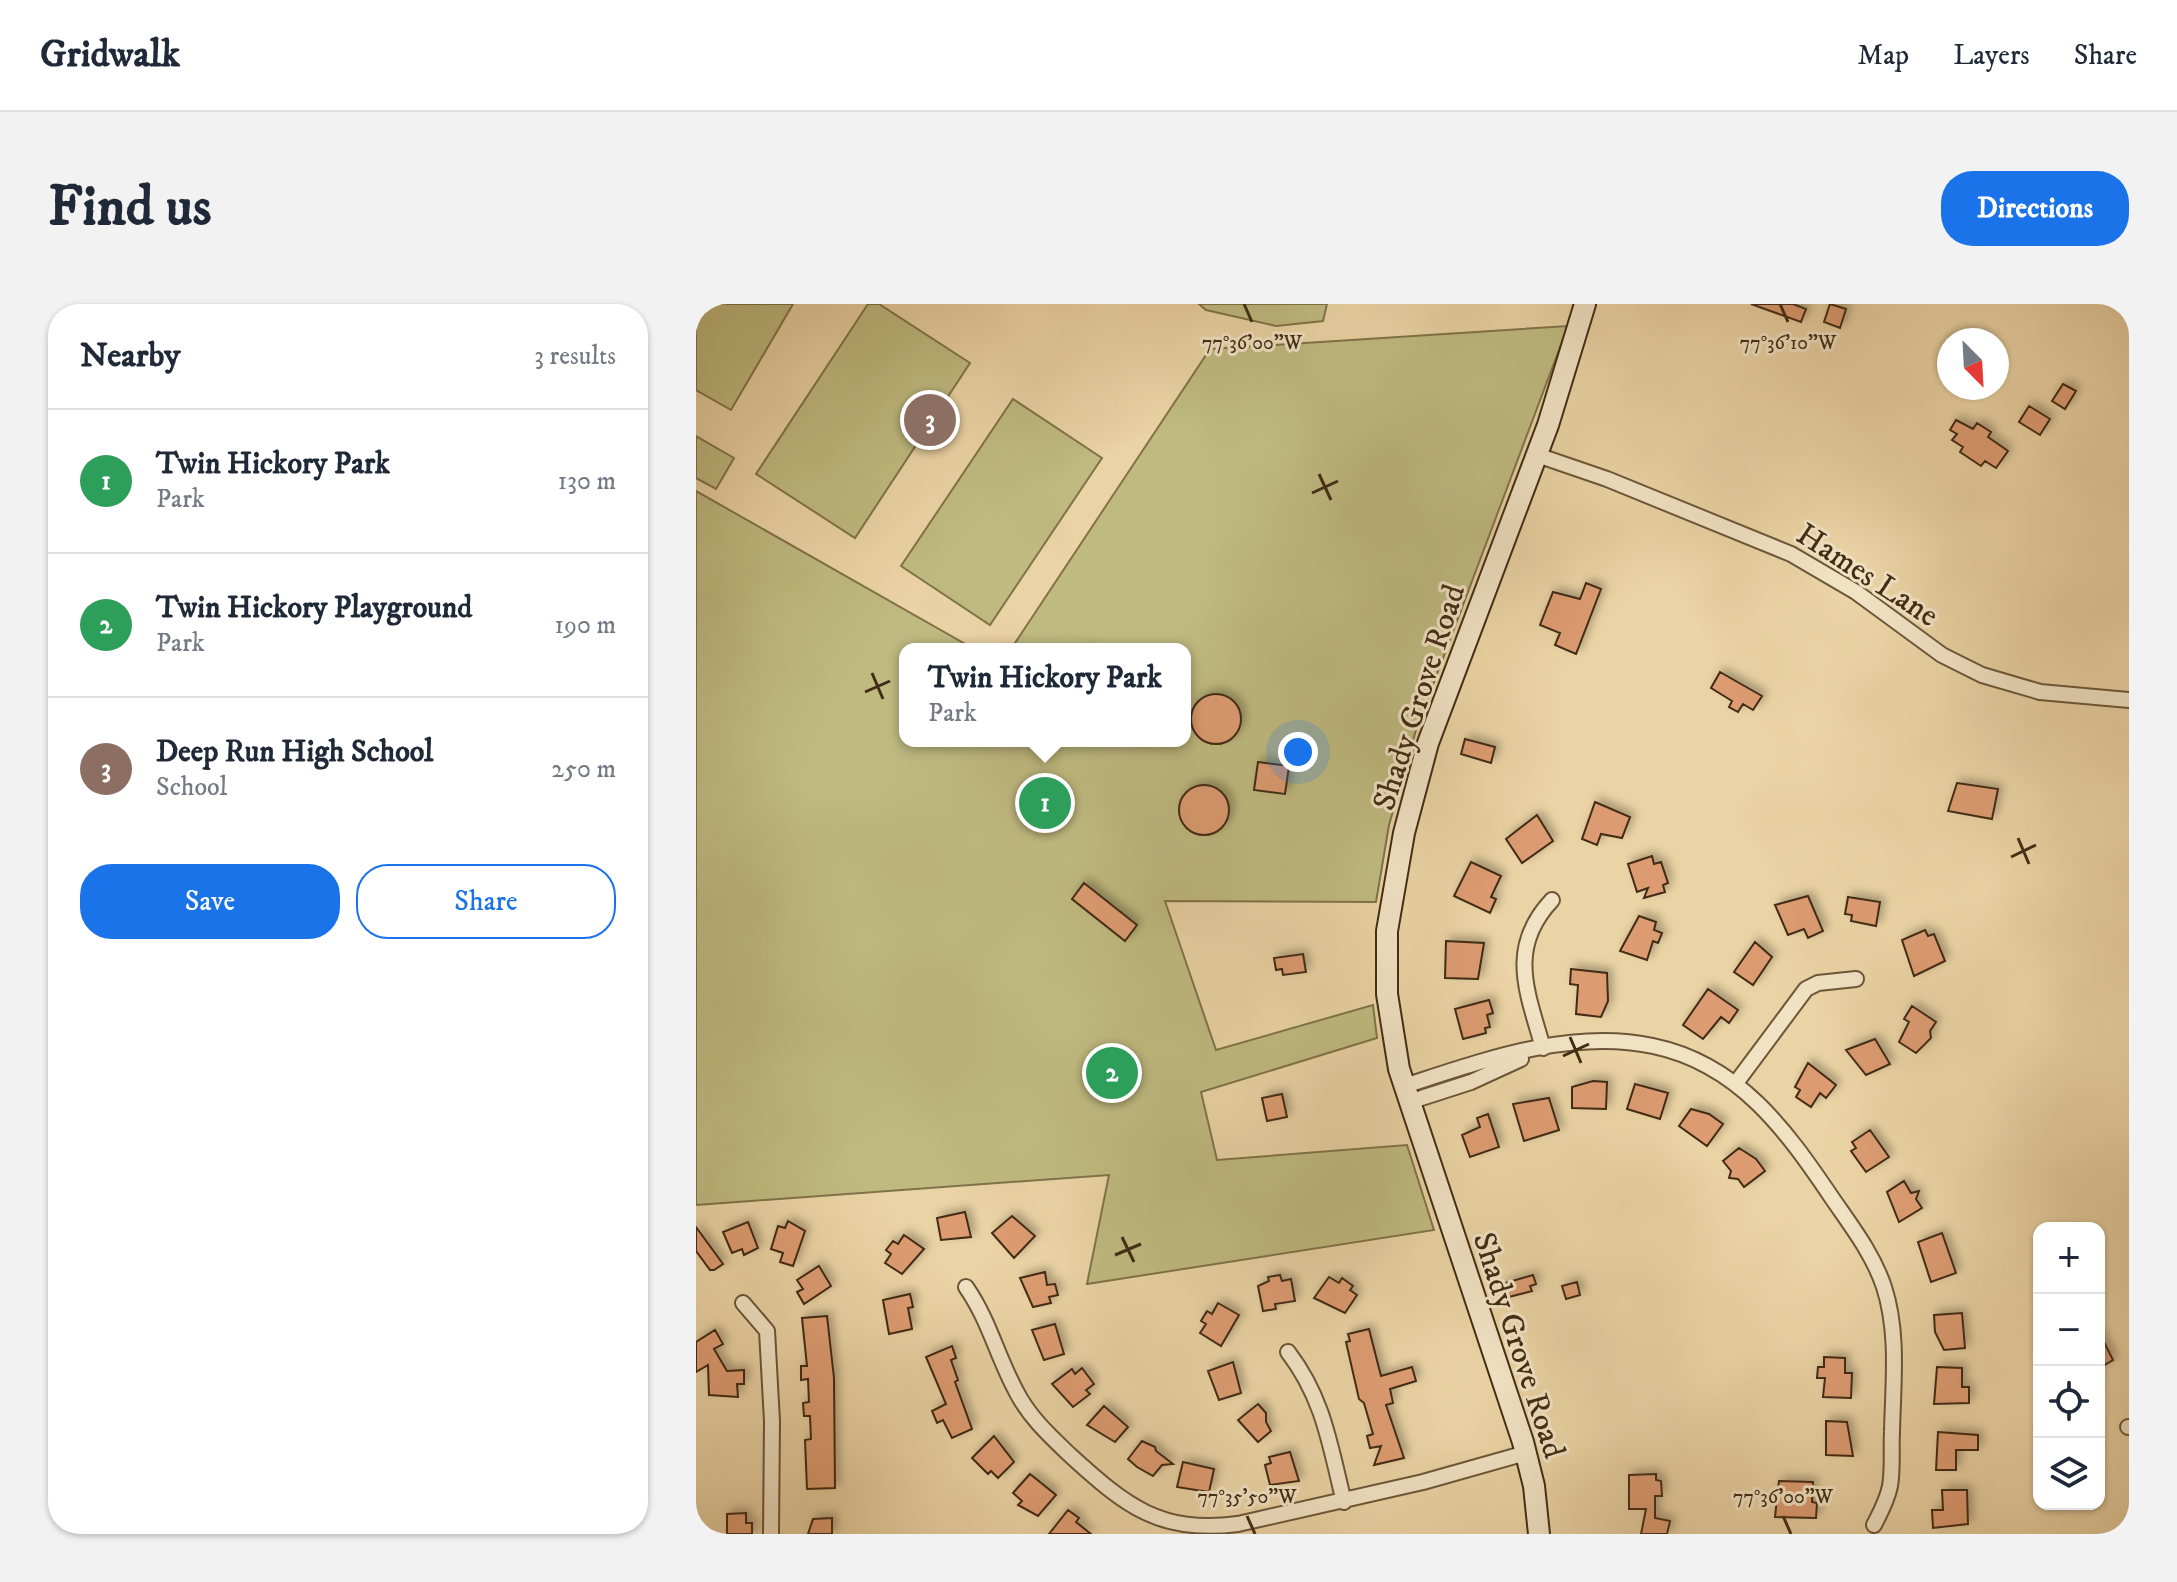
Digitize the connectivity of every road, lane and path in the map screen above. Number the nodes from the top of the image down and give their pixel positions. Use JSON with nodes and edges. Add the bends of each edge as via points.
{"nodes":[{"id":1,"x":1585,"y":304,"type":"edge"},
{"id":2,"x":1537,"y":455,"type":"junction"},
{"id":3,"x":2129,"y":700,"type":"edge"},
{"id":4,"x":1552,"y":900,"type":"dead end"},
{"id":5,"x":1856,"y":979,"type":"dead end"},
{"id":6,"x":1543,"y":1048,"type":"junction"},
{"id":7,"x":1736,"y":1083,"type":"junction"},
{"id":8,"x":1407,"y":1094,"type":"junction"},
{"id":9,"x":966,"y":1287,"type":"dead end"},
{"id":10,"x":743,"y":1303,"type":"dead end"},
{"id":11,"x":1288,"y":1352,"type":"dead end"},
{"id":12,"x":1526,"y":1453,"type":"junction"},
{"id":13,"x":1344,"y":1502,"type":"junction"},
{"id":14,"x":1874,"y":1525,"type":"dead end"},
{"id":15,"x":771,"y":1534,"type":"edge"},
{"id":16,"x":1539,"y":1534,"type":"edge"}],
"edges":[{"from":1,"to":2,"type":"main road","name":"Shady Grove Road"},
{"from":2,"to":3,"type":"street","name":"Hames Lane","via":[[1791,554],[1856,592],[1942,655],[1982,675],[2040,692]]},
{"from":2,"to":8,"type":"main road","name":"Shady Grove Road","via":[[1432,730],[1404,833],[1386,969],[1391,1031]]},
{"from":4,"to":6,"type":"street","via":[[1532,921],[1523,956]]},
{"from":5,"to":7,"type":"street","via":[[1806,989]]},
{"from":6,"to":7,"type":"street","via":[[1607,1040],[1655,1046],[1707,1065]]},
{"from":6,"to":8,"type":"street","via":[[1485,1061]]},
{"from":7,"to":14,"type":"street","via":[[1793,1141],[1865,1246],[1884,1285],[1893,1351],[1890,1485]]},
{"from":8,"to":12,"type":"main road","name":"Shady Grove Road"},
{"from":9,"to":13,"type":"street","via":[[982,1309],[1007,1375],[1032,1416],[1131,1507],[1172,1524],[1215,1527]]},
{"from":10,"to":15,"type":"street","via":[[767,1331]]},
{"from":11,"to":13,"type":"street","via":[[1319,1402]]},
{"from":12,"to":13,"type":"street"},
{"from":12,"to":16,"type":"main road","name":"Shady Grove Road"}]}
